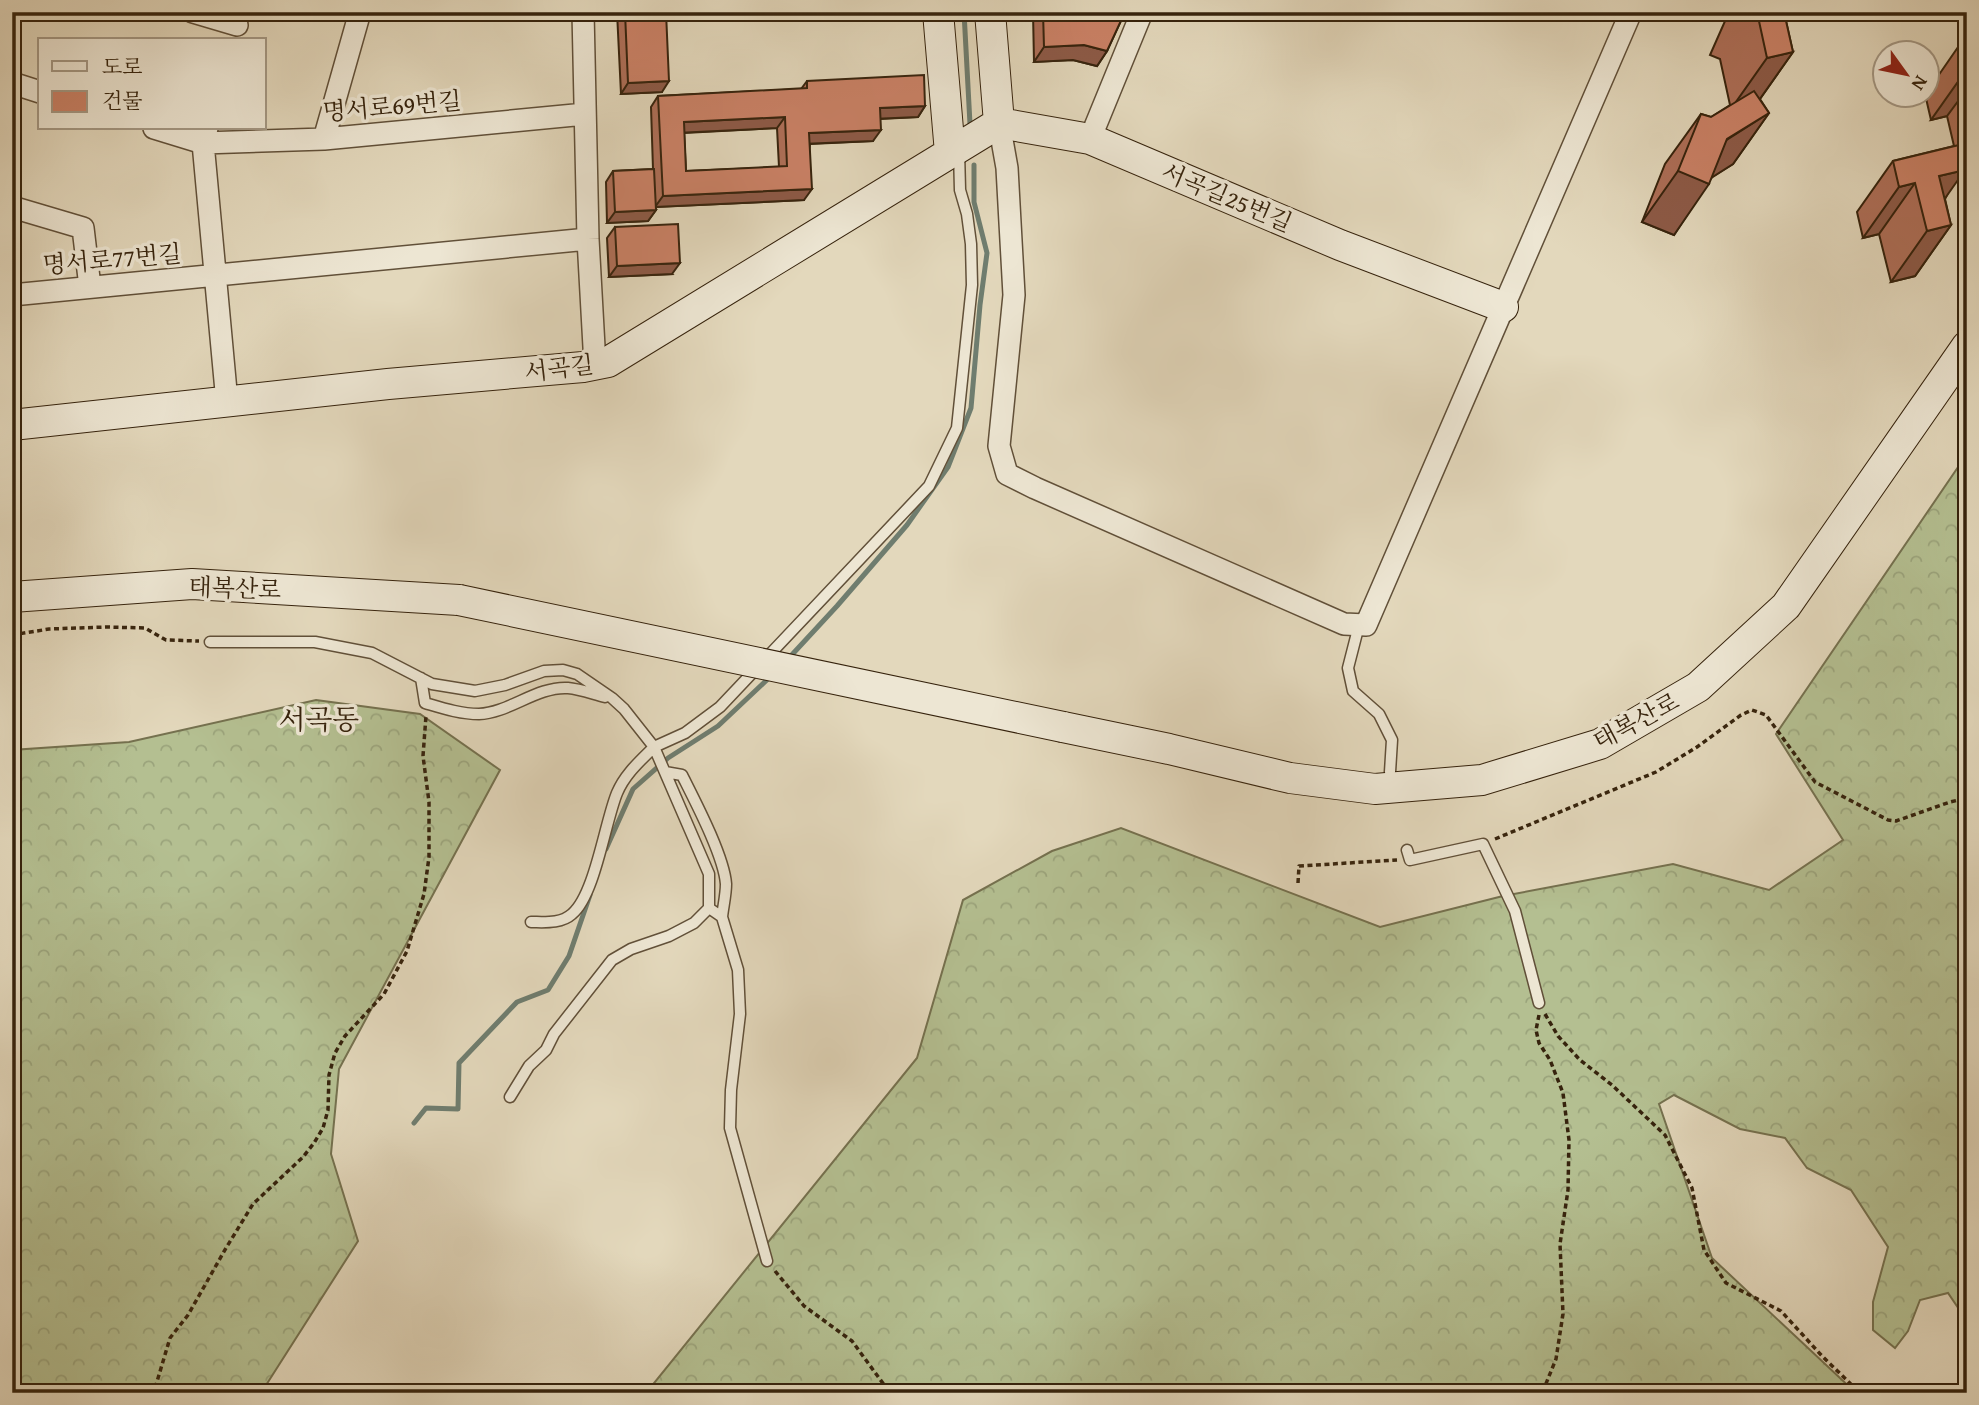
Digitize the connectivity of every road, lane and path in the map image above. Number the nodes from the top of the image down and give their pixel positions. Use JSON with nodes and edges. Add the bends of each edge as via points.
{"nodes":[{"id":1,"x":193,"y":12,"type":"edge"},
{"id":2,"x":360,"y":12,"type":"edge"},
{"id":3,"x":583,"y":12,"type":"edge"},
{"id":4,"x":939,"y":12,"type":"edge"},
{"id":5,"x":990,"y":12,"type":"edge"},
{"id":6,"x":1142,"y":12,"type":"edge"},
{"id":7,"x":1631,"y":12,"type":"edge"},
{"id":8,"x":237,"y":26,"type":"edge"},
{"id":9,"x":12,"y":83,"type":"edge"},
{"id":10,"x":38,"y":91,"type":"edge"},
{"id":11,"x":585,"y":114,"type":"junction"},
{"id":12,"x":999,"y":123,"type":"junction"},
{"id":13,"x":169,"y":130,"type":"edge"},
{"id":14,"x":205,"y":135,"type":"edge"},
{"id":15,"x":324,"y":139,"type":"junction"},
{"id":16,"x":1090,"y":139,"type":"junction"},
{"id":17,"x":954,"y":150,"type":"junction"},
{"id":18,"x":12,"y":207,"type":"edge"},
{"id":19,"x":588,"y":239,"type":"junction"},
{"id":20,"x":216,"y":275,"type":"junction"},
{"id":21,"x":90,"y":287,"type":"junction"},
{"id":22,"x":12,"y":295,"type":"edge"},
{"id":23,"x":1503,"y":307,"type":"junction"},
{"id":24,"x":1967,"y":346,"type":"edge"},
{"id":25,"x":595,"y":365,"type":"junction"},
{"id":26,"x":226,"y":402,"type":"junction"},
{"id":27,"x":12,"y":425,"type":"edge"},
{"id":28,"x":12,"y":597,"type":"edge"},
{"id":29,"x":1359,"y":625,"type":"junction"},
{"id":30,"x":12,"y":635,"type":"edge"},
{"id":31,"x":209,"y":642,"type":"joint"},
{"id":32,"x":421,"y":678,"type":"junction"},
{"id":33,"x":612,"y":698,"type":"junction"},
{"id":34,"x":429,"y":704,"type":"junction"},
{"id":35,"x":654,"y":747,"type":"junction"},
{"id":36,"x":665,"y":772,"type":"junction"},
{"id":37,"x":1390,"y":772,"type":"dead end"},
{"id":38,"x":1967,"y":798,"type":"edge"},
{"id":39,"x":1483,"y":844,"type":"junction"},
{"id":40,"x":1408,"y":855,"type":"joint"},
{"id":41,"x":1298,"y":883,"type":"dead end"},
{"id":42,"x":709,"y":908,"type":"junction"},
{"id":43,"x":722,"y":917,"type":"junction"},
{"id":44,"x":531,"y":922,"type":"dead end"},
{"id":45,"x":1539,"y":1003,"type":"junction"},
{"id":46,"x":510,"y":1097,"type":"dead end"},
{"id":47,"x":767,"y":1261,"type":"joint"},
{"id":48,"x":148,"y":1393,"type":"edge"},
{"id":49,"x":890,"y":1393,"type":"edge"},
{"id":50,"x":1541,"y":1393,"type":"edge"},
{"id":51,"x":1860,"y":1393,"type":"edge"}],
"edges":[{"from":1,"to":8,"type":"street"},
{"from":2,"to":15,"type":"street"},
{"from":3,"to":11,"type":"street"},
{"from":4,"to":17,"type":"street"},
{"from":5,"to":12,"type":"street"},
{"from":6,"to":16,"type":"street"},
{"from":7,"to":23,"type":"street"},
{"from":9,"to":10,"type":"street"},
{"from":11,"to":15,"type":"street","name":"명서로69번길"},
{"from":11,"to":19,"type":"street"},
{"from":12,"to":16,"type":"street","name":"서곡길25번길"},
{"from":12,"to":17,"type":"street"},
{"from":12,"to":29,"type":"street","via":[[1007,168],[1014,295],[999,446],[1007,474],[1344,624]]},
{"from":13,"to":14,"type":"street"},
{"from":14,"to":15,"type":"street","name":"명서로69번길"},
{"from":14,"to":20,"type":"street","name":"명서로77번길"},
{"from":16,"to":23,"type":"street","name":"서곡길25번길","via":[[1340,245]]},
{"from":17,"to":25,"type":"street","name":"서곡길","via":[[608,362]]},
{"from":17,"to":35,"type":"lane","via":[[971,244],[972,285],[957,428],[929,486],[720,707],[685,733]]},
{"from":18,"to":21,"type":"street","via":[[83,228]]},
{"from":19,"to":20,"type":"street"},
{"from":19,"to":25,"type":"street"},
{"from":20,"to":21,"type":"street","name":"명서로77번길"},
{"from":20,"to":26,"type":"street","name":"명서로77번길"},
{"from":21,"to":22,"type":"street","name":"명서로77번길"},
{"from":23,"to":29,"type":"street","via":[[1366,625]]},
{"from":24,"to":28,"type":"street","name":"태복산로","bridge":true,"via":[[1786,606],[1698,687],[1600,744],[1482,779],[1375,789],[1290,778],[459,600],[192,584]]},
{"from":25,"to":26,"type":"street","name":"서곡길"},
{"from":26,"to":27,"type":"street","name":"서곡길"},
{"from":29,"to":37,"type":"lane","via":[[1348,668],[1353,691],[1379,714],[1392,740]]},
{"from":30,"to":31,"type":"path","via":[[49,629],[145,628],[166,640]]},
{"from":31,"to":32,"type":"lane","via":[[316,642],[372,653]]},
{"from":32,"to":33,"type":"lane","via":[[475,691],[563,670]]},
{"from":32,"to":34,"type":"lane","via":[[425,703]]},
{"from":33,"to":34,"type":"lane","via":[[567,688],[480,714]]},
{"from":33,"to":35,"type":"lane"},
{"from":34,"to":48,"type":"path","via":[[423,756],[429,857],[424,894],[407,951],[384,994],[345,1035],[335,1053],[323,1128],[303,1157],[253,1205],[170,1338],[156,1385]]},
{"from":35,"to":36,"type":"lane"},
{"from":35,"to":44,"type":"lane","via":[[617,792],[581,903],[560,921]]},
{"from":36,"to":42,"type":"lane","via":[[709,874]]},
{"from":36,"to":43,"type":"lane","via":[[682,775],[721,862],[726,883]]},
{"from":38,"to":39,"type":"path","via":[[1888,820],[1815,782],[1766,715],[1752,710],[1656,772]]},
{"from":39,"to":40,"type":"lane"},
{"from":39,"to":45,"type":"lane","via":[[1515,911]]},
{"from":40,"to":41,"type":"path","via":[[1299,866]]},
{"from":42,"to":43,"type":"lane"},
{"from":42,"to":46,"type":"lane","via":[[686,928],[612,960]]},
{"from":43,"to":47,"type":"lane","via":[[738,970],[740,1014],[730,1128]]},
{"from":45,"to":50,"type":"path","via":[[1536,1030],[1563,1093],[1569,1140],[1560,1244],[1563,1314],[1556,1359]]},
{"from":45,"to":51,"type":"path","via":[[1558,1037],[1665,1135],[1692,1188],[1704,1250],[1726,1283],[1781,1311]]},
{"from":47,"to":49,"type":"path","via":[[804,1306],[852,1341]]}]}
